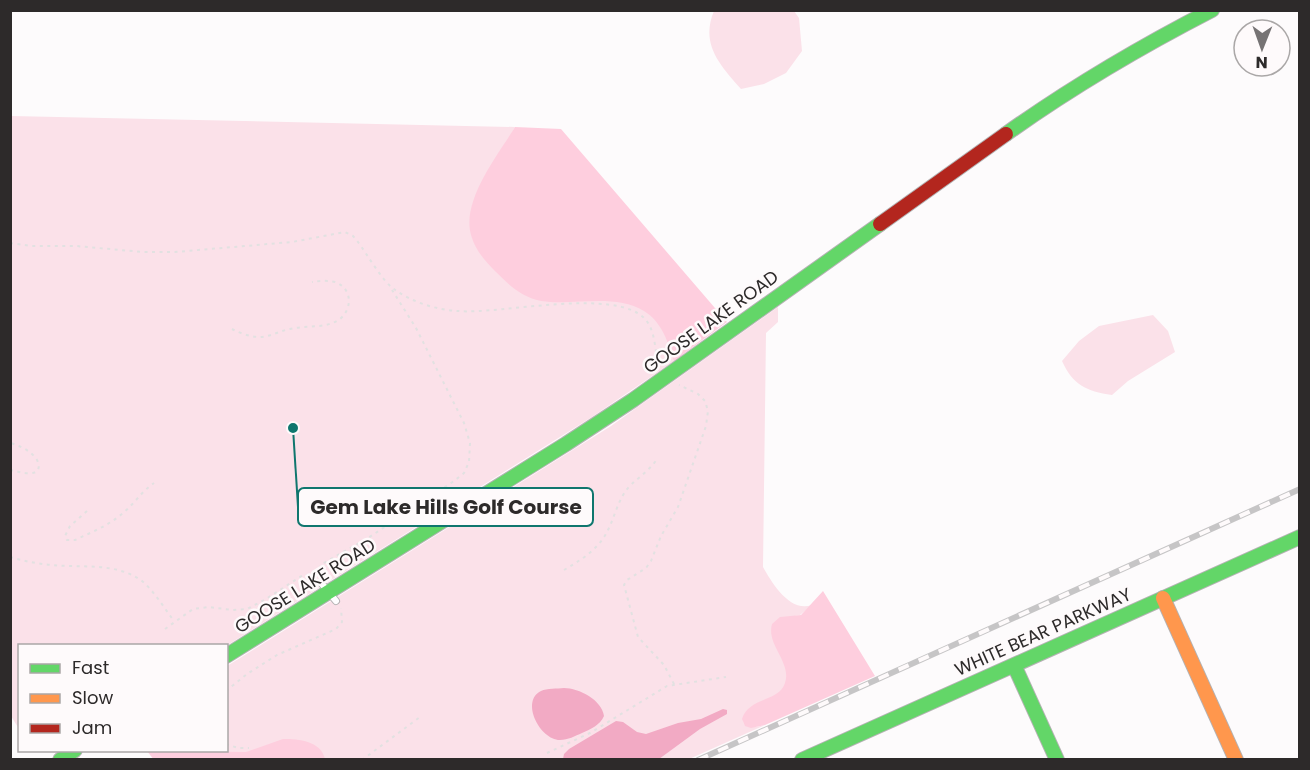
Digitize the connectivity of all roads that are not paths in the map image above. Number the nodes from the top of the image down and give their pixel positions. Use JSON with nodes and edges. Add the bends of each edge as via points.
{"nodes":[{"id":1,"x":1212,"y":10,"type":"edge"},
{"id":2,"x":1299,"y":537,"type":"edge"},
{"id":3,"x":1163,"y":598,"type":"junction"},
{"id":4,"x":228,"y":655,"type":"edge"},
{"id":5,"x":1014,"y":665,"type":"junction"},
{"id":6,"x":802,"y":759,"type":"edge"},
{"id":7,"x":1057,"y":759,"type":"edge"},
{"id":8,"x":1236,"y":759,"type":"edge"}],
"edges":[{"from":1,"to":4,"type":"street","name":"GOOSE LAKE ROAD","via":[[1145,44],[1059,96],[566,444]]},
{"from":2,"to":3,"type":"street","name":"WHITE BEAR PARKWAY"},
{"from":3,"to":5,"type":"street","name":"WHITE BEAR PARKWAY"},
{"from":3,"to":8,"type":"street"},
{"from":5,"to":6,"type":"street","name":"WHITE BEAR PARKWAY"},
{"from":5,"to":7,"type":"street"}]}
